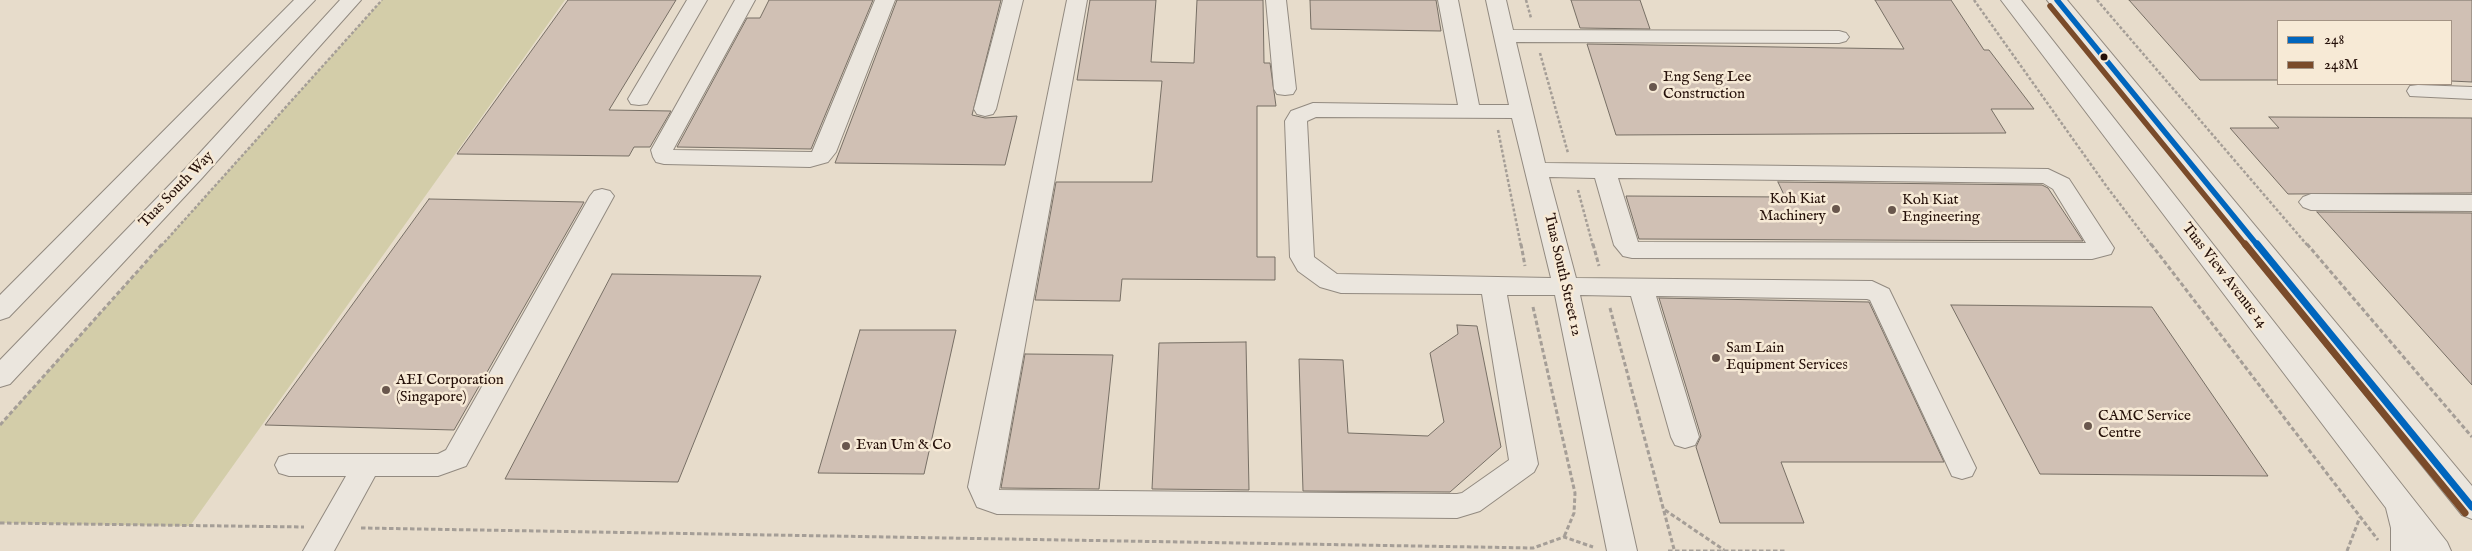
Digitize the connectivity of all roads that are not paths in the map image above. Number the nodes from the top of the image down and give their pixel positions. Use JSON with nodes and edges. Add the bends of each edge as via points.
{"nodes":[{"id":1,"x":305,"y":0,"type":"edge"},
{"id":2,"x":351,"y":0,"type":"edge"},
{"id":3,"x":696,"y":0,"type":"edge"},
{"id":4,"x":745,"y":0,"type":"edge"},
{"id":5,"x":886,"y":0,"type":"edge"},
{"id":6,"x":1013,"y":0,"type":"edge"},
{"id":7,"x":1077,"y":0,"type":"edge"},
{"id":8,"x":1276,"y":0,"type":"edge"},
{"id":9,"x":1448,"y":0,"type":"edge"},
{"id":10,"x":1496,"y":0,"type":"edge"},
{"id":11,"x":2011,"y":0,"type":"edge"},
{"id":12,"x":2057,"y":0,"type":"edge"},
{"id":13,"x":1505,"y":36,"type":"junction"},
{"id":14,"x":1839,"y":37,"type":"dead end"},
{"id":15,"x":1285,"y":89,"type":"dead end"},
{"id":16,"x":2418,"y":91,"type":"dead end"},
{"id":17,"x":2472,"y":92,"type":"edge"},
{"id":18,"x":639,"y":99,"type":"dead end"},
{"id":19,"x":985,"y":109,"type":"dead end"},
{"id":20,"x":1470,"y":112,"type":"junction"},
{"id":21,"x":1521,"y":112,"type":"junction"},
{"id":22,"x":1536,"y":170,"type":"junction"},
{"id":23,"x":1604,"y":170,"type":"junction"},
{"id":24,"x":602,"y":196,"type":"dead end"},
{"id":25,"x":2311,"y":202,"type":"dead end"},
{"id":26,"x":2472,"y":203,"type":"edge"},
{"id":27,"x":1493,"y":287,"type":"junction"},
{"id":28,"x":1566,"y":287,"type":"junction"},
{"id":29,"x":1641,"y":288,"type":"junction"},
{"id":30,"x":0,"y":311,"type":"edge"},
{"id":31,"x":0,"y":377,"type":"edge"},
{"id":32,"x":1685,"y":437,"type":"dead end"},
{"id":33,"x":289,"y":465,"type":"dead end"},
{"id":34,"x":367,"y":465,"type":"junction"},
{"id":35,"x":1962,"y":468,"type":"dead end"},
{"id":36,"x":2396,"y":500,"type":"junction"},
{"id":37,"x":2472,"y":507,"type":"edge"},
{"id":38,"x":325,"y":539,"type":"edge"},
{"id":39,"x":2394,"y":548,"type":"edge"},
{"id":40,"x":1610,"y":550,"type":"edge"},
{"id":41,"x":2436,"y":551,"type":"edge"}],
"edges":[{"from":1,"to":30,"type":"street"},
{"from":2,"to":31,"type":"street","name":"Tuas South Way","via":[[194,173]]},
{"from":3,"to":18,"type":"street"},
{"from":4,"to":5,"type":"street","via":[[662,150],[664,157],[810,160],[820,157],[825,152]]},
{"from":6,"to":19,"type":"street"},
{"from":7,"to":27,"type":"street","via":[[983,487],[987,499],[997,502],[1322,506],[1457,506],[1470,503],[1524,464]]},
{"from":8,"to":15,"type":"street"},
{"from":9,"to":20,"type":"street"},
{"from":10,"to":13,"type":"street","name":"Tuas South Street 12"},
{"from":11,"to":36,"type":"street","name":"Tuas View Avenue 14"},
{"from":12,"to":37,"type":"street"},
{"from":13,"to":14,"type":"street"},
{"from":13,"to":21,"type":"street","name":"Tuas South Street 12"},
{"from":16,"to":17,"type":"street"},
{"from":20,"to":21,"type":"street"},
{"from":20,"to":27,"type":"street","via":[[1313,110],[1299,116],[1296,121],[1302,258],[1306,265],[1328,281],[1341,284]]},
{"from":21,"to":22,"type":"street","name":"Tuas South Street 12"},
{"from":22,"to":23,"type":"street"},
{"from":22,"to":28,"type":"street","name":"Tuas South Street 12"},
{"from":23,"to":23,"type":"street","via":[[2048,176],[2061,184],[2102,248],[2092,251],[1632,250],[1626,245]]},
{"from":24,"to":34,"type":"street","via":[[456,458],[438,465]]},
{"from":25,"to":26,"type":"street"},
{"from":27,"to":28,"type":"street"},
{"from":28,"to":29,"type":"street"},
{"from":28,"to":40,"type":"street","name":"Tuas South Street 12"},
{"from":29,"to":32,"type":"street"},
{"from":29,"to":35,"type":"street","via":[[1868,289],[1877,292]]},
{"from":33,"to":34,"type":"street"},
{"from":34,"to":38,"type":"street"},
{"from":36,"to":39,"type":"street","via":[[2406,528]]},
{"from":36,"to":41,"type":"street","name":"Tuas View Avenue 14"}]}
